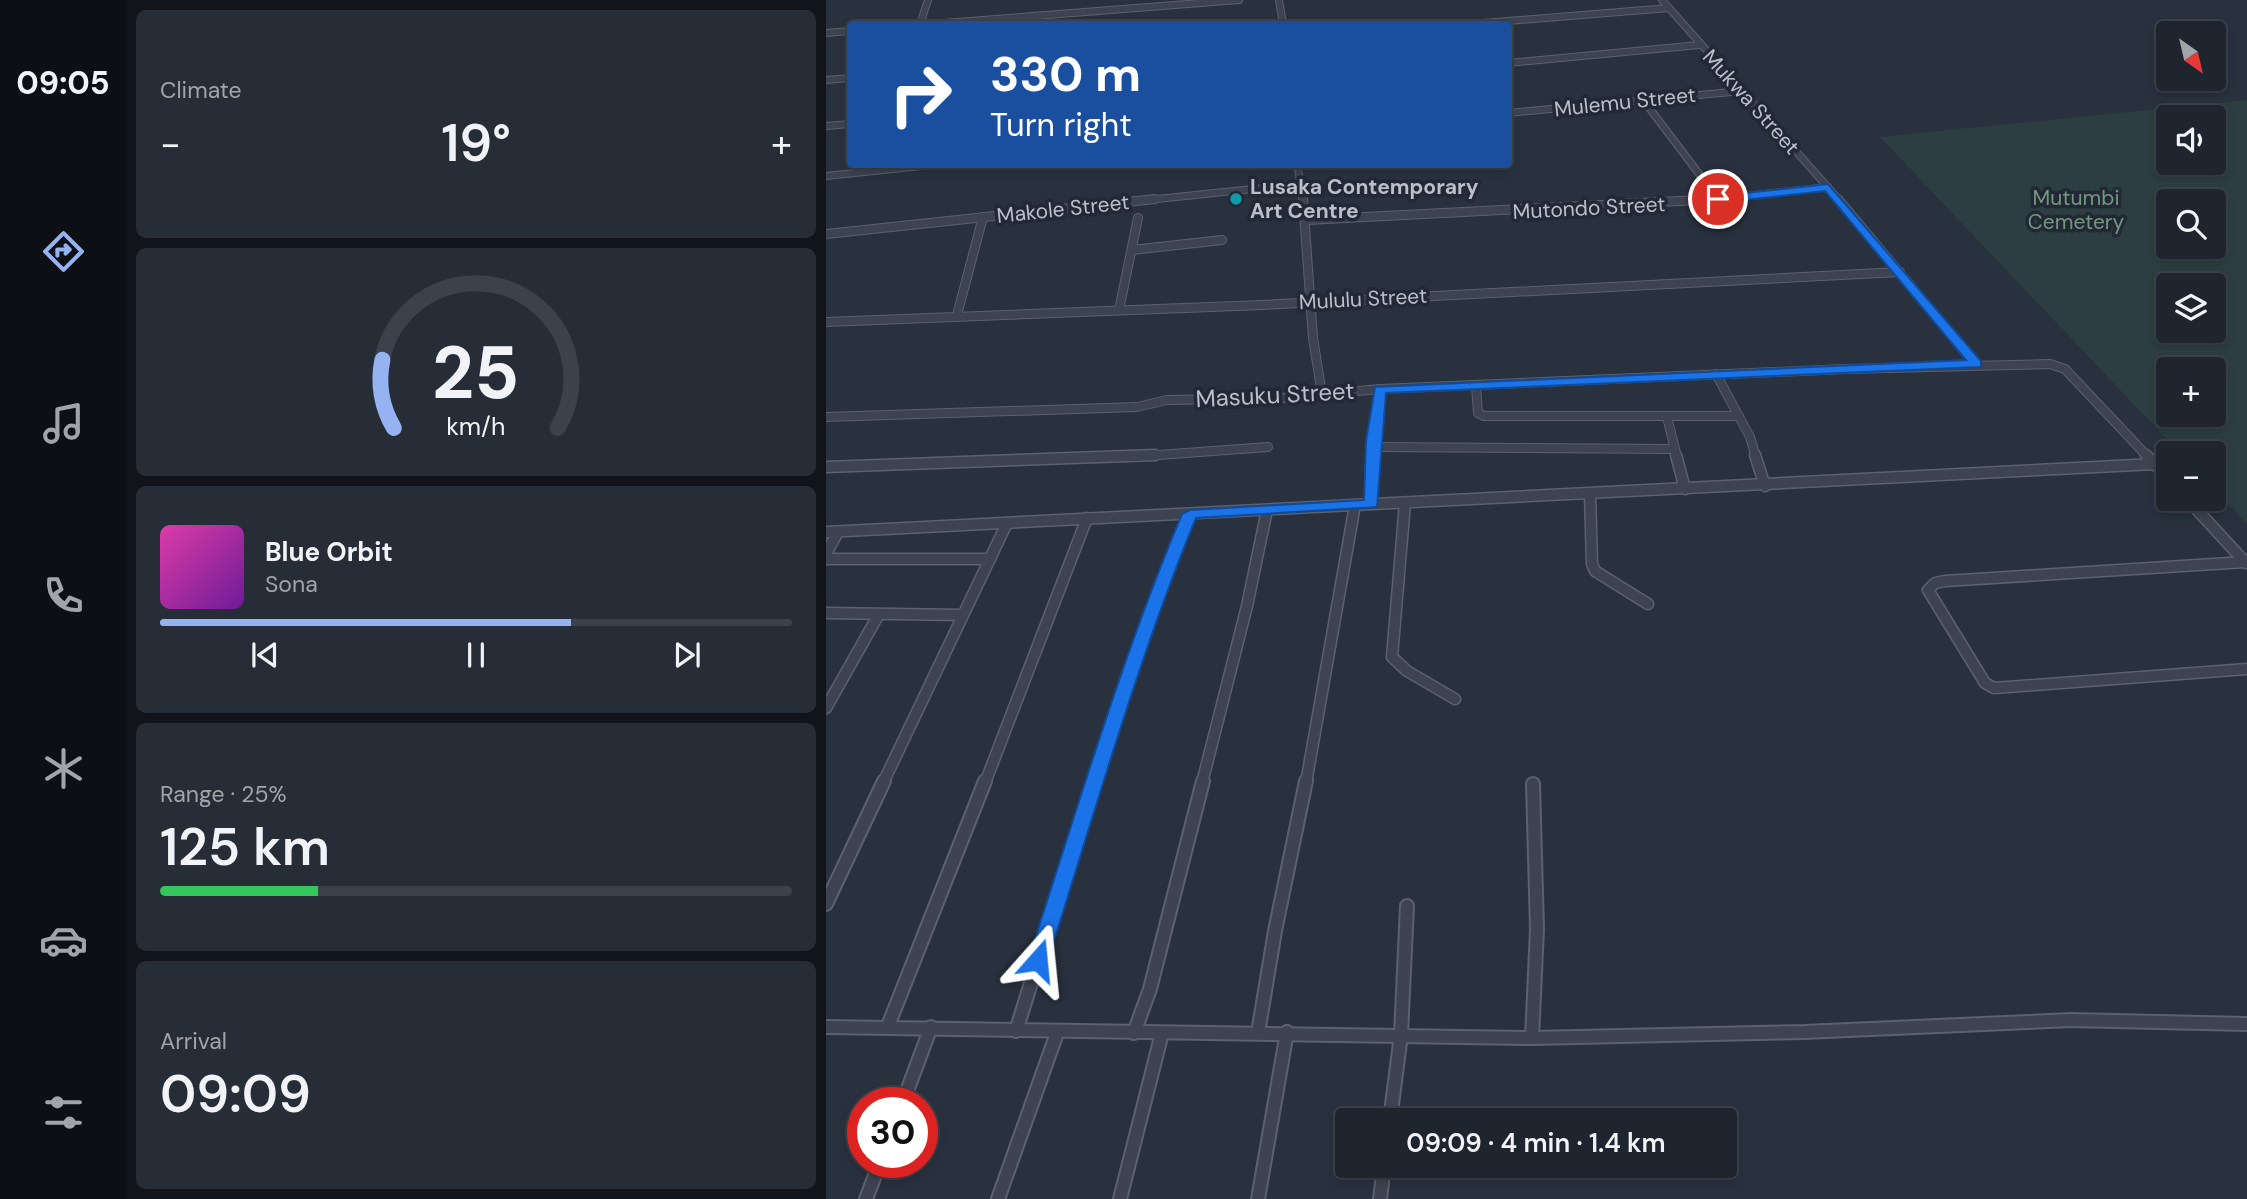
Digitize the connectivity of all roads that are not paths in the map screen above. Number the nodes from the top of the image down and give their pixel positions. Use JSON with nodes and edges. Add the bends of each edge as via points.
{"nodes":[{"id":1,"x":928,"y":0,"type":"edge"},
{"id":2,"x":1239,"y":0,"type":"edge"},
{"id":3,"x":1279,"y":0,"type":"edge"},
{"id":4,"x":1662,"y":0,"type":"edge"},
{"id":5,"x":1206,"y":1,"type":"edge"},
{"id":6,"x":1669,"y":8,"type":"junction"},
{"id":7,"x":921,"y":21,"type":"edge"},
{"id":8,"x":968,"y":21,"type":"edge"},
{"id":9,"x":1282,"y":21,"type":"edge"},
{"id":10,"x":1508,"y":21,"type":"edge"},
{"id":11,"x":847,"y":31,"type":"edge"},
{"id":12,"x":826,"y":33,"type":"edge"},
{"id":13,"x":1699,"y":45,"type":"junction"},
{"id":14,"x":1512,"y":63,"type":"edge"},
{"id":15,"x":847,"y":78,"type":"edge"},
{"id":16,"x":826,"y":80,"type":"edge"},
{"id":17,"x":1742,"y":91,"type":"junction"},
{"id":18,"x":1644,"y":101,"type":"junction"},
{"id":19,"x":1512,"y":113,"type":"edge"},
{"id":20,"x":847,"y":124,"type":"edge"},
{"id":21,"x":826,"y":126,"type":"edge"},
{"id":22,"x":903,"y":168,"type":"edge"},
{"id":23,"x":1298,"y":168,"type":"edge"},
{"id":24,"x":826,"y":176,"type":"edge"},
{"id":25,"x":1300,"y":184,"type":"junction"},
{"id":26,"x":1828,"y":187,"type":"junction"},
{"id":27,"x":1718,"y":199,"type":"junction"},
{"id":28,"x":983,"y":217,"type":"junction"},
{"id":29,"x":1138,"y":218,"type":"dead end"},
{"id":30,"x":1307,"y":220,"type":"junction"},
{"id":31,"x":826,"y":234,"type":"edge"},
{"id":32,"x":1222,"y":240,"type":"dead end"},
{"id":33,"x":1132,"y":250,"type":"junction"},
{"id":34,"x":1900,"y":272,"type":"junction"},
{"id":35,"x":1312,"y":300,"type":"junction"},
{"id":36,"x":1119,"y":310,"type":"junction"},
{"id":37,"x":957,"y":316,"type":"junction"},
{"id":38,"x":826,"y":322,"type":"edge"},
{"id":39,"x":1976,"y":364,"type":"junction"},
{"id":40,"x":1716,"y":374,"type":"junction"},
{"id":41,"x":1476,"y":386,"type":"junction"},
{"id":42,"x":1380,"y":390,"type":"junction"},
{"id":43,"x":1322,"y":394,"type":"junction"},
{"id":44,"x":1739,"y":416,"type":"junction"},
{"id":45,"x":826,"y":417,"type":"edge"},
{"id":46,"x":1667,"y":417,"type":"junction"},
{"id":47,"x":1268,"y":447,"type":"dead end"},
{"id":48,"x":1373,"y":447,"type":"junction"},
{"id":49,"x":1674,"y":449,"type":"junction"},
{"id":50,"x":2155,"y":464,"type":"joint"},
{"id":51,"x":826,"y":467,"type":"edge"},
{"id":52,"x":1765,"y":486,"type":"junction"},
{"id":53,"x":1685,"y":489,"type":"junction"},
{"id":54,"x":1590,"y":494,"type":"junction"},
{"id":55,"x":1405,"y":503,"type":"junction"},
{"id":56,"x":1371,"y":504,"type":"junction"},
{"id":57,"x":1355,"y":505,"type":"junction"},
{"id":58,"x":1267,"y":510,"type":"junction"},
{"id":59,"x":2197,"y":511,"type":"edge"},
{"id":60,"x":1190,"y":514,"type":"junction"},
{"id":61,"x":1087,"y":518,"type":"junction"},
{"id":62,"x":1007,"y":523,"type":"junction"},
{"id":63,"x":838,"y":532,"type":"junction"},
{"id":64,"x":826,"y":533,"type":"edge"},
{"id":65,"x":826,"y":556,"type":"edge"},
{"id":66,"x":990,"y":559,"type":"junction"},
{"id":67,"x":2246,"y":563,"type":"edge"},
{"id":68,"x":1648,"y":604,"type":"dead end"},
{"id":69,"x":826,"y":613,"type":"edge"},
{"id":70,"x":879,"y":614,"type":"junction"},
{"id":71,"x":962,"y":615,"type":"junction"},
{"id":72,"x":2247,"y":669,"type":"edge"},
{"id":73,"x":1455,"y":699,"type":"dead end"},
{"id":74,"x":826,"y":708,"type":"edge"},
{"id":75,"x":1534,"y":784,"type":"dead end"},
{"id":76,"x":826,"y":904,"type":"edge"},
{"id":77,"x":1407,"y":906,"type":"dead end"},
{"id":78,"x":2247,"y":1024,"type":"edge"},
{"id":79,"x":888,"y":1026,"type":"junction"},
{"id":80,"x":826,"y":1027,"type":"edge"},
{"id":81,"x":931,"y":1027,"type":"junction"},
{"id":82,"x":1016,"y":1031,"type":"junction"},
{"id":83,"x":1286,"y":1032,"type":"junction"},
{"id":84,"x":1057,"y":1033,"type":"junction"},
{"id":85,"x":1134,"y":1033,"type":"junction"},
{"id":86,"x":1162,"y":1033,"type":"junction"},
{"id":87,"x":1258,"y":1033,"type":"junction"},
{"id":88,"x":1401,"y":1035,"type":"junction"},
{"id":89,"x":1532,"y":1038,"type":"junction"},
{"id":90,"x":909,"y":1087,"type":"edge"},
{"id":91,"x":1392,"y":1108,"type":"edge"},
{"id":92,"x":874,"y":1178,"type":"edge"},
{"id":93,"x":1383,"y":1178,"type":"edge"},
{"id":94,"x":866,"y":1199,"type":"edge"},
{"id":95,"x":998,"y":1199,"type":"edge"},
{"id":96,"x":1120,"y":1199,"type":"edge"},
{"id":97,"x":1258,"y":1199,"type":"edge"},
{"id":98,"x":1380,"y":1199,"type":"edge"}],
"edges":[{"from":1,"to":7,"type":"street"},
{"from":2,"to":5,"type":"street"},
{"from":3,"to":9,"type":"street"},
{"from":4,"to":6,"type":"street","name":"Mukwa Street"},
{"from":5,"to":8,"type":"street"},
{"from":6,"to":10,"type":"street"},
{"from":6,"to":13,"type":"street","name":"Mukwa Street"},
{"from":11,"to":12,"type":"street"},
{"from":13,"to":14,"type":"street"},
{"from":13,"to":17,"type":"street","name":"Mukwa Street"},
{"from":15,"to":16,"type":"street"},
{"from":17,"to":18,"type":"street","name":"Mulemu Street"},
{"from":17,"to":26,"type":"street","name":"Mukwa Street"},
{"from":18,"to":19,"type":"street","name":"Mulemu Street"},
{"from":18,"to":27,"type":"street"},
{"from":20,"to":21,"type":"street"},
{"from":22,"to":24,"type":"street"},
{"from":23,"to":25,"type":"street"},
{"from":25,"to":28,"type":"street","name":"Makole Street"},
{"from":25,"to":30,"type":"street"},
{"from":26,"to":27,"type":"street","name":"Mutondo Street"},
{"from":26,"to":34,"type":"street","name":"Mukwa Street"},
{"from":27,"to":30,"type":"street","name":"Mutondo Street"},
{"from":28,"to":31,"type":"street","name":"Makole Street"},
{"from":28,"to":37,"type":"street"},
{"from":29,"to":33,"type":"street"},
{"from":30,"to":35,"type":"street"},
{"from":32,"to":33,"type":"street"},
{"from":33,"to":36,"type":"street"},
{"from":34,"to":35,"type":"street","name":"Mululu Street"},
{"from":34,"to":39,"type":"street","name":"Mukwa Street"},
{"from":35,"to":36,"type":"street","name":"Mululu Street"},
{"from":35,"to":43,"type":"street"},
{"from":36,"to":37,"type":"street","name":"Mululu Street"},
{"from":37,"to":38,"type":"street","name":"Mululu Street"},
{"from":39,"to":40,"type":"street","name":"Masuku Street"},
{"from":39,"to":50,"type":"street","name":"Masuku Street","via":[[2050,364],[2065,369]]},
{"from":40,"to":41,"type":"street","name":"Masuku Street"},
{"from":40,"to":44,"type":"street"},
{"from":41,"to":42,"type":"street","name":"Masuku Street"},
{"from":41,"to":46,"type":"street","via":[[1478,412],[1484,416]]},
{"from":42,"to":43,"type":"street","name":"Masuku Street"},
{"from":42,"to":48,"type":"street"},
{"from":43,"to":45,"type":"street","name":"Masuku Street","via":[[1167,400],[1137,407]]},
{"from":44,"to":46,"type":"street"},
{"from":44,"to":52,"type":"street"},
{"from":46,"to":49,"type":"street"},
{"from":47,"to":51,"type":"street","via":[[1112,458]]},
{"from":48,"to":49,"type":"street"},
{"from":48,"to":56,"type":"street"},
{"from":49,"to":53,"type":"street"},
{"from":50,"to":52,"type":"street"},
{"from":52,"to":53,"type":"street"},
{"from":53,"to":54,"type":"street"},
{"from":54,"to":55,"type":"street"},
{"from":54,"to":68,"type":"street","via":[[1595,570]]},
{"from":55,"to":56,"type":"street"},
{"from":55,"to":73,"type":"street","via":[[1392,657]]},
{"from":56,"to":57,"type":"street"},
{"from":57,"to":58,"type":"street"},
{"from":57,"to":87,"type":"street"},
{"from":58,"to":60,"type":"street"},
{"from":58,"to":85,"type":"street","via":[[1154,976]]},
{"from":59,"to":67,"type":"street"},
{"from":60,"to":61,"type":"street"},
{"from":60,"to":82,"type":"street","via":[[1116,714]]},
{"from":61,"to":62,"type":"street"},
{"from":61,"to":79,"type":"street"},
{"from":62,"to":63,"type":"street"},
{"from":62,"to":66,"type":"street"},
{"from":63,"to":64,"type":"street"},
{"from":63,"to":65,"type":"street"},
{"from":65,"to":66,"type":"street"},
{"from":66,"to":71,"type":"street"},
{"from":67,"to":72,"type":"street","via":[[1945,581],[1928,590],[1985,683],[1994,688]]},
{"from":69,"to":70,"type":"street"},
{"from":70,"to":71,"type":"street"},
{"from":70,"to":74,"type":"street"},
{"from":71,"to":76,"type":"street"},
{"from":75,"to":89,"type":"street","via":[[1537,929]]},
{"from":77,"to":88,"type":"street"},
{"from":78,"to":89,"type":"street","via":[[2071,1020]]},
{"from":79,"to":80,"type":"street"},
{"from":79,"to":81,"type":"street"},
{"from":81,"to":82,"type":"street"},
{"from":81,"to":90,"type":"street"},
{"from":82,"to":84,"type":"street"},
{"from":83,"to":87,"type":"street"},
{"from":83,"to":88,"type":"street"},
{"from":83,"to":97,"type":"street"},
{"from":84,"to":85,"type":"street"},
{"from":84,"to":95,"type":"street"},
{"from":85,"to":86,"type":"street"},
{"from":86,"to":87,"type":"street"},
{"from":86,"to":96,"type":"street"},
{"from":88,"to":89,"type":"street"},
{"from":88,"to":91,"type":"street"},
{"from":92,"to":94,"type":"street"},
{"from":93,"to":98,"type":"street"}]}
